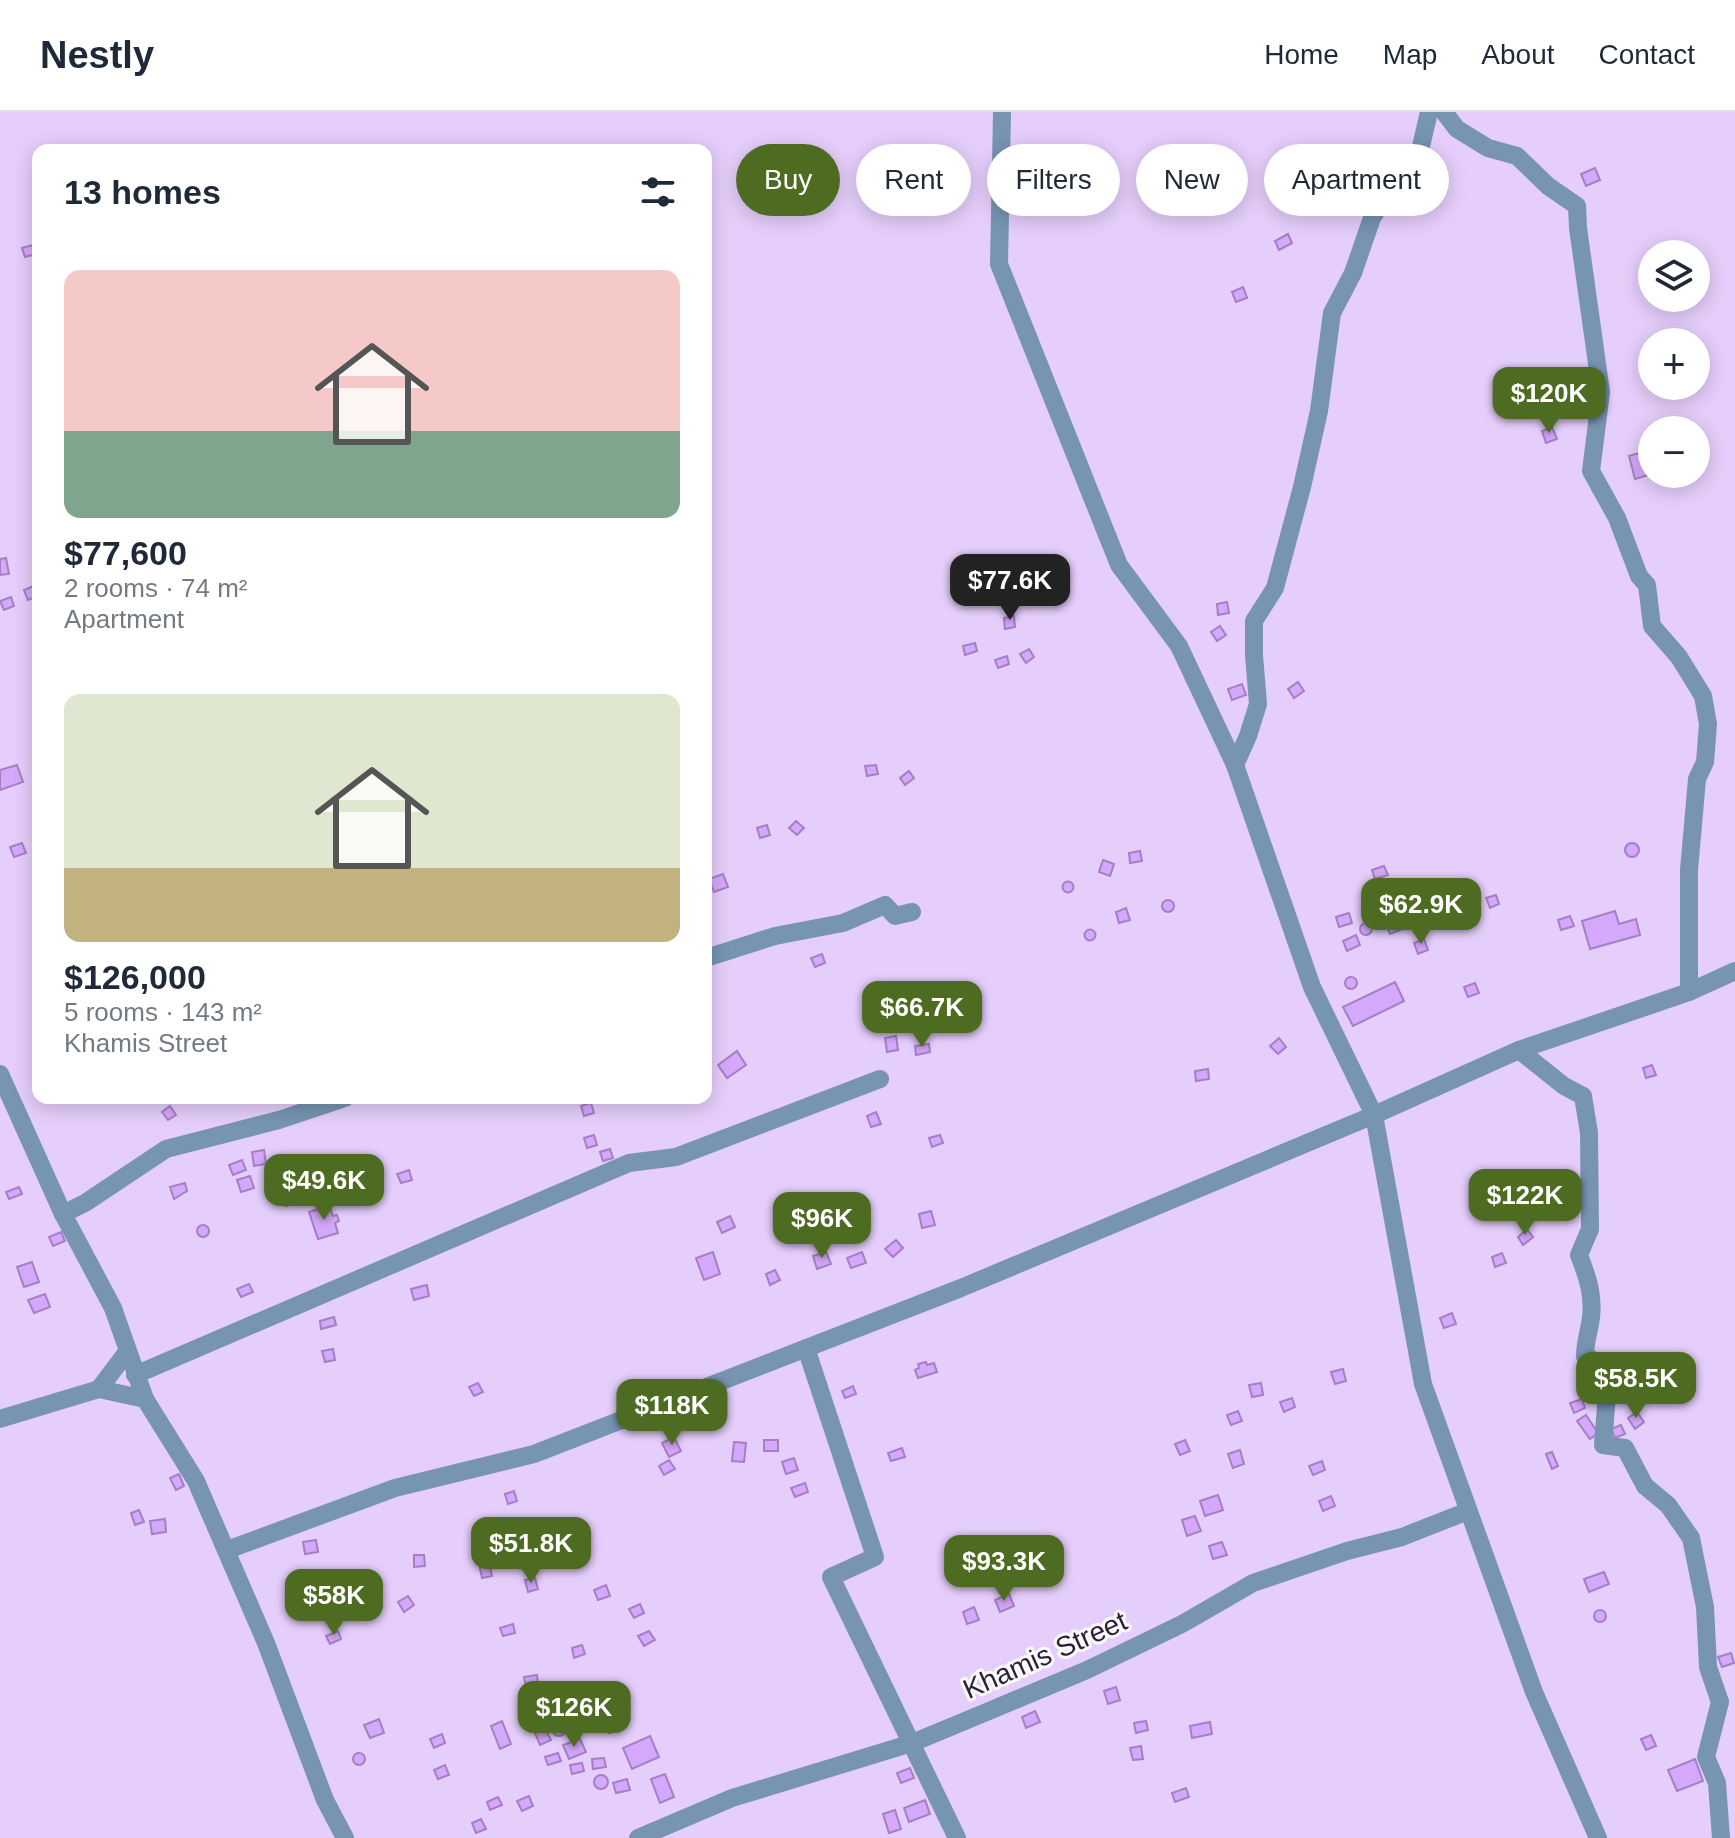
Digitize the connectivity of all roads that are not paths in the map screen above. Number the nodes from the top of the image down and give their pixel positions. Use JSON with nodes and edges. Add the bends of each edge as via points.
{"nodes":[{"id":1,"x":1002,"y":112,"type":"edge"},
{"id":2,"x":1429,"y":112,"type":"edge"},
{"id":3,"x":1444,"y":112,"type":"edge"},
{"id":4,"x":1235,"y":765,"type":"junction"},
{"id":5,"x":912,"y":912,"type":"dead end"},
{"id":6,"x":712,"y":956,"type":"edge"},
{"id":7,"x":1735,"y":971,"type":"edge"},
{"id":8,"x":1689,"y":992,"type":"junction"},
{"id":9,"x":1519,"y":1050,"type":"junction"},
{"id":10,"x":0,"y":1074,"type":"edge"},
{"id":11,"x":880,"y":1079,"type":"dead end"},
{"id":12,"x":327,"y":1104,"type":"edge"},
{"id":13,"x":1374,"y":1115,"type":"junction"},
{"id":14,"x":63,"y":1214,"type":"junction"},
{"id":15,"x":806,"y":1348,"type":"junction"},
{"id":16,"x":127,"y":1352,"type":"junction"},
{"id":17,"x":135,"y":1375,"type":"junction"},
{"id":18,"x":99,"y":1389,"type":"junction"},
{"id":19,"x":145,"y":1399,"type":"junction"},
{"id":20,"x":0,"y":1419,"type":"edge"},
{"id":21,"x":1468,"y":1511,"type":"junction"},
{"id":22,"x":227,"y":1550,"type":"junction"},
{"id":23,"x":912,"y":1743,"type":"junction"},
{"id":24,"x":345,"y":1838,"type":"edge"},
{"id":25,"x":638,"y":1838,"type":"edge"},
{"id":26,"x":957,"y":1838,"type":"edge"},
{"id":27,"x":1598,"y":1838,"type":"edge"},
{"id":28,"x":1721,"y":1838,"type":"edge"}],
"edges":[{"from":1,"to":4,"type":"street","via":[[999,264],[1119,565],[1179,646]]},
{"from":2,"to":4,"type":"street","via":[[1419,155],[1372,218],[1332,313],[1302,487],[1275,588],[1254,621],[1258,704]]},
{"from":3,"to":8,"type":"street","via":[[1457,129],[1488,148],[1517,156],[1577,206],[1601,392],[1591,471],[1647,585],[1652,626],[1703,696],[1708,724],[1689,870]]},
{"from":4,"to":13,"type":"street","via":[[1312,987]]},
{"from":5,"to":6,"type":"street","via":[[895,916],[885,905],[843,923],[775,936]]},
{"from":7,"to":8,"type":"street"},
{"from":8,"to":9,"type":"street"},
{"from":9,"to":13,"type":"street"},
{"from":9,"to":28,"type":"street","via":[[1583,1096],[1591,1178],[1590,1229],[1579,1255],[1591,1289],[1585,1356],[1609,1368],[1603,1445],[1625,1448],[1645,1486],[1668,1505],[1691,1538],[1705,1607],[1708,1667],[1720,1702],[1706,1757],[1717,1783]]},
{"from":10,"to":14,"type":"street"},
{"from":11,"to":17,"type":"street","via":[[676,1157],[629,1163]]},
{"from":12,"to":14,"type":"street","via":[[166,1149]]},
{"from":13,"to":15,"type":"street"},
{"from":13,"to":21,"type":"street","via":[[1423,1384]]},
{"from":14,"to":16,"type":"street","via":[[113,1308]]},
{"from":15,"to":22,"type":"street","via":[[534,1454],[395,1488]]},
{"from":15,"to":23,"type":"street","via":[[875,1557],[831,1577]]},
{"from":16,"to":17,"type":"street"},
{"from":16,"to":18,"type":"street"},
{"from":17,"to":19,"type":"street"},
{"from":18,"to":19,"type":"street"},
{"from":18,"to":20,"type":"street"},
{"from":19,"to":22,"type":"street","via":[[196,1481]]},
{"from":21,"to":23,"type":"street","name":"Khamis Street","via":[[1253,1583],[1087,1670]]},
{"from":21,"to":27,"type":"street","via":[[1534,1692]]},
{"from":22,"to":24,"type":"street","via":[[325,1800]]},
{"from":23,"to":25,"type":"street","name":"Khamis Street","via":[[732,1798]]},
{"from":23,"to":26,"type":"street"}]}
